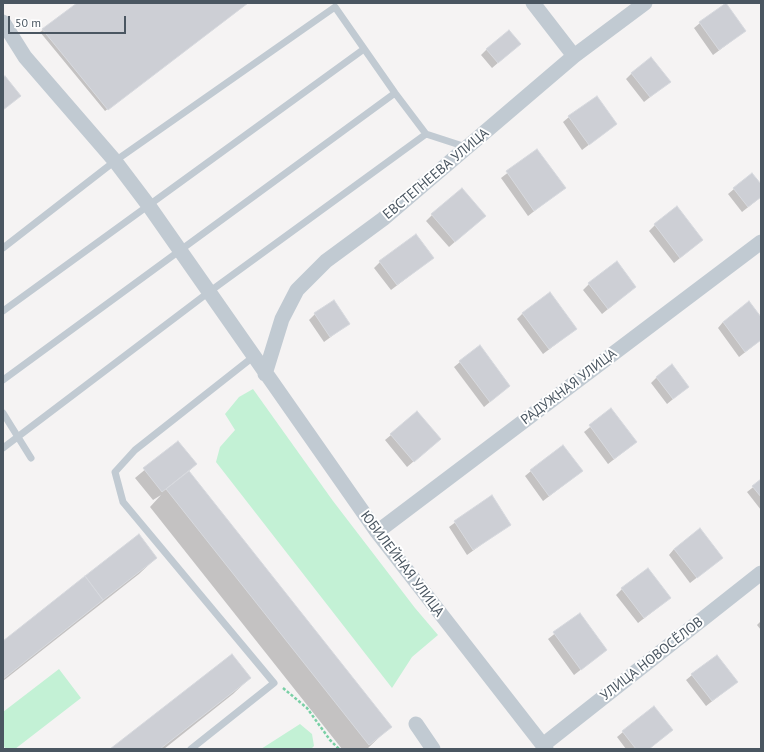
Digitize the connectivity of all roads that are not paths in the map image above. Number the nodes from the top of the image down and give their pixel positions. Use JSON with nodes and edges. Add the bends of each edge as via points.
{"nodes":[{"id":1,"x":533,"y":3,"type":"edge"},
{"id":2,"x":645,"y":3,"type":"edge"},
{"id":3,"x":3,"y":22,"type":"edge"},
{"id":4,"x":364,"y":49,"type":"junction"},
{"id":5,"x":574,"y":56,"type":"junction"},
{"id":6,"x":395,"y":93,"type":"junction"},
{"id":7,"x":426,"y":134,"type":"junction"},
{"id":8,"x":468,"y":148,"type":"junction"},
{"id":9,"x":114,"y":161,"type":"junction"},
{"id":10,"x":149,"y":206,"type":"junction"},
{"id":11,"x":761,"y":242,"type":"edge"},
{"id":12,"x":3,"y":248,"type":"edge"},
{"id":13,"x":180,"y":250,"type":"junction"},
{"id":14,"x":209,"y":292,"type":"junction"},
{"id":15,"x":3,"y":311,"type":"edge"},
{"id":16,"x":253,"y":357,"type":"junction"},
{"id":17,"x":265,"y":374,"type":"junction"},
{"id":18,"x":3,"y":380,"type":"edge"},
{"id":19,"x":3,"y":413,"type":"edge"},
{"id":20,"x":19,"y":437,"type":"junction"},
{"id":21,"x":3,"y":448,"type":"edge"},
{"id":22,"x":31,"y":458,"type":"dead end"},
{"id":23,"x":377,"y":532,"type":"junction"},
{"id":24,"x":761,"y":573,"type":"edge"},
{"id":25,"x":416,"y":724,"type":"dead end"},
{"id":26,"x":544,"y":747,"type":"edge"},
{"id":27,"x":191,"y":749,"type":"edge"},
{"id":28,"x":433,"y":749,"type":"edge"}],
"edges":[{"from":1,"to":5,"type":"street"},
{"from":2,"to":5,"type":"street","name":"ЕВСТЕГНЕЕВА УЛИЦА"},
{"from":3,"to":9,"type":"street","name":"ЮБИЛЕЙНАЯ УЛИЦА","via":[[25,57]]},
{"from":4,"to":6,"type":"lane"},
{"from":4,"to":9,"type":"lane","via":[[334,7]]},
{"from":4,"to":10,"type":"lane"},
{"from":5,"to":8,"type":"street","name":"ЕВСТЕГНЕЕВА УЛИЦА"},
{"from":6,"to":7,"type":"lane"},
{"from":6,"to":13,"type":"lane"},
{"from":7,"to":8,"type":"lane"},
{"from":7,"to":14,"type":"lane"},
{"from":8,"to":17,"type":"street","name":"ЕВСТЕГНЕЕВА УЛИЦА","via":[[383,219],[326,261],[297,290],[282,319]]},
{"from":9,"to":10,"type":"street","name":"ЮБИЛЕЙНАЯ УЛИЦА"},
{"from":9,"to":12,"type":"lane"},
{"from":10,"to":13,"type":"street","name":"ЮБИЛЕЙНАЯ УЛИЦА"},
{"from":10,"to":15,"type":"lane"},
{"from":11,"to":23,"type":"street","name":"РАДУЖНАЯ УЛИЦА"},
{"from":13,"to":14,"type":"street","name":"ЮБИЛЕЙНАЯ УЛИЦА"},
{"from":13,"to":18,"type":"lane"},
{"from":14,"to":16,"type":"street","name":"ЮБИЛЕЙНАЯ УЛИЦА"},
{"from":14,"to":20,"type":"lane"},
{"from":16,"to":17,"type":"street","name":"ЮБИЛЕЙНАЯ УЛИЦА"},
{"from":16,"to":27,"type":"lane","via":[[135,450],[115,472],[123,502],[274,683]]},
{"from":17,"to":23,"type":"street","name":"ЮБИЛЕЙНАЯ УЛИЦА"},
{"from":19,"to":20,"type":"lane"},
{"from":20,"to":21,"type":"lane"},
{"from":20,"to":22,"type":"lane"},
{"from":23,"to":26,"type":"street","name":"ЮБИЛЕЙНАЯ УЛИЦА"},
{"from":24,"to":26,"type":"street","name":"УЛИЦА НОВОСЁЛОВ"},
{"from":25,"to":28,"type":"street"}]}
